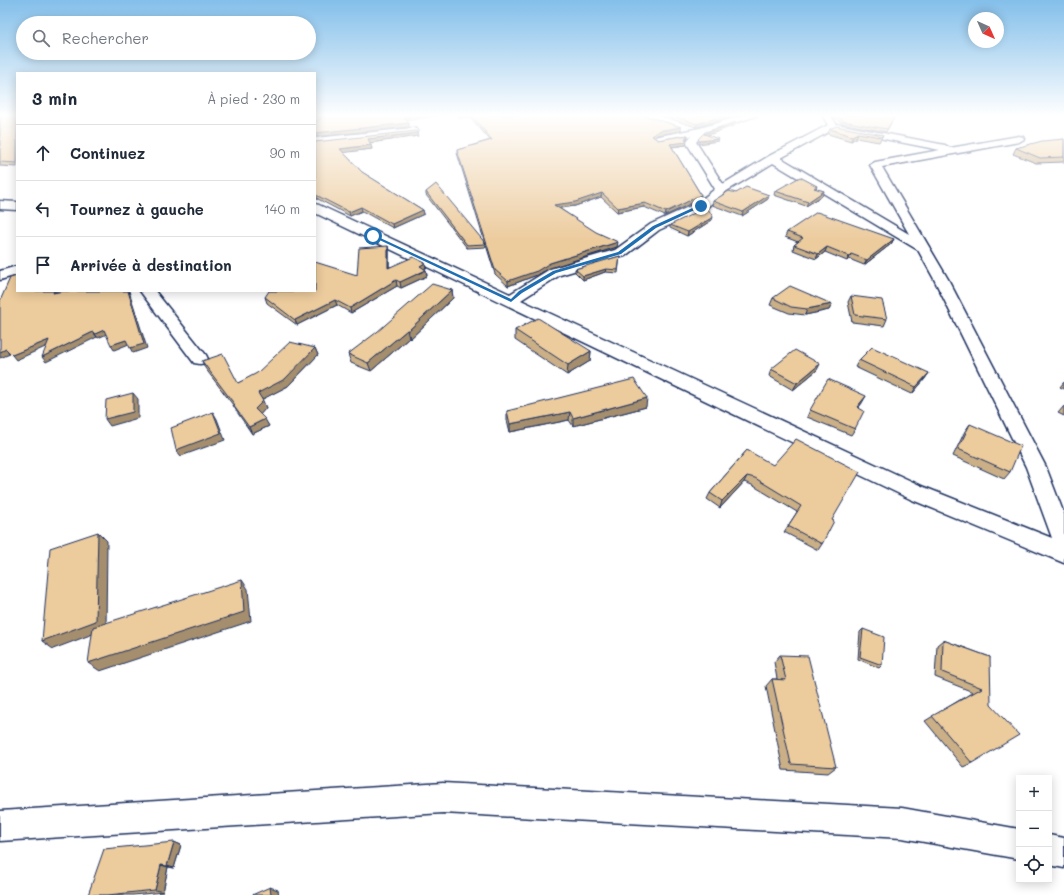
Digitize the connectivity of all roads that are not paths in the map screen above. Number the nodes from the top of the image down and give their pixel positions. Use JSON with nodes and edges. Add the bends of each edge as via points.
{"nodes":[{"id":1,"x":700,"y":157,"type":"edge"},
{"id":2,"x":919,"y":157,"type":"edge"},
{"id":3,"x":773,"y":158,"type":"joint"},
{"id":4,"x":720,"y":190,"type":"junction"},
{"id":5,"x":0,"y":205,"type":"edge"},
{"id":6,"x":16,"y":206,"type":"edge"},
{"id":7,"x":316,"y":208,"type":"edge"},
{"id":8,"x":921,"y":247,"type":"junction"},
{"id":9,"x":16,"y":270,"type":"edge"},
{"id":10,"x":0,"y":276,"type":"edge"},
{"id":11,"x":148,"y":292,"type":"edge"},
{"id":12,"x":511,"y":301,"type":"junction"},
{"id":13,"x":200,"y":359,"type":"dead end"},
{"id":14,"x":1064,"y":542,"type":"edge"},
{"id":15,"x":1064,"y":553,"type":"edge"},
{"id":16,"x":0,"y":826,"type":"edge"},
{"id":17,"x":1016,"y":843,"type":"edge"},
{"id":18,"x":1052,"y":851,"type":"edge"},
{"id":19,"x":1064,"y":853,"type":"edge"}],
"edges":[{"from":1,"to":4,"type":"street"},
{"from":2,"to":8,"type":"street","via":[[875,165]]},
{"from":3,"to":4,"type":"street"},
{"from":3,"to":8,"type":"street"},
{"from":4,"to":12,"type":"street","via":[[701,206],[655,227],[620,253],[555,272],[521,292]]},
{"from":5,"to":6,"type":"street"},
{"from":7,"to":12,"type":"street"},
{"from":8,"to":14,"type":"street","via":[[941,279],[1036,467]]},
{"from":9,"to":10,"type":"street"},
{"from":11,"to":13,"type":"street"},
{"from":12,"to":15,"type":"street","via":[[917,493]]},
{"from":16,"to":17,"type":"street","via":[[443,798],[902,823]]},
{"from":18,"to":19,"type":"street"}]}
